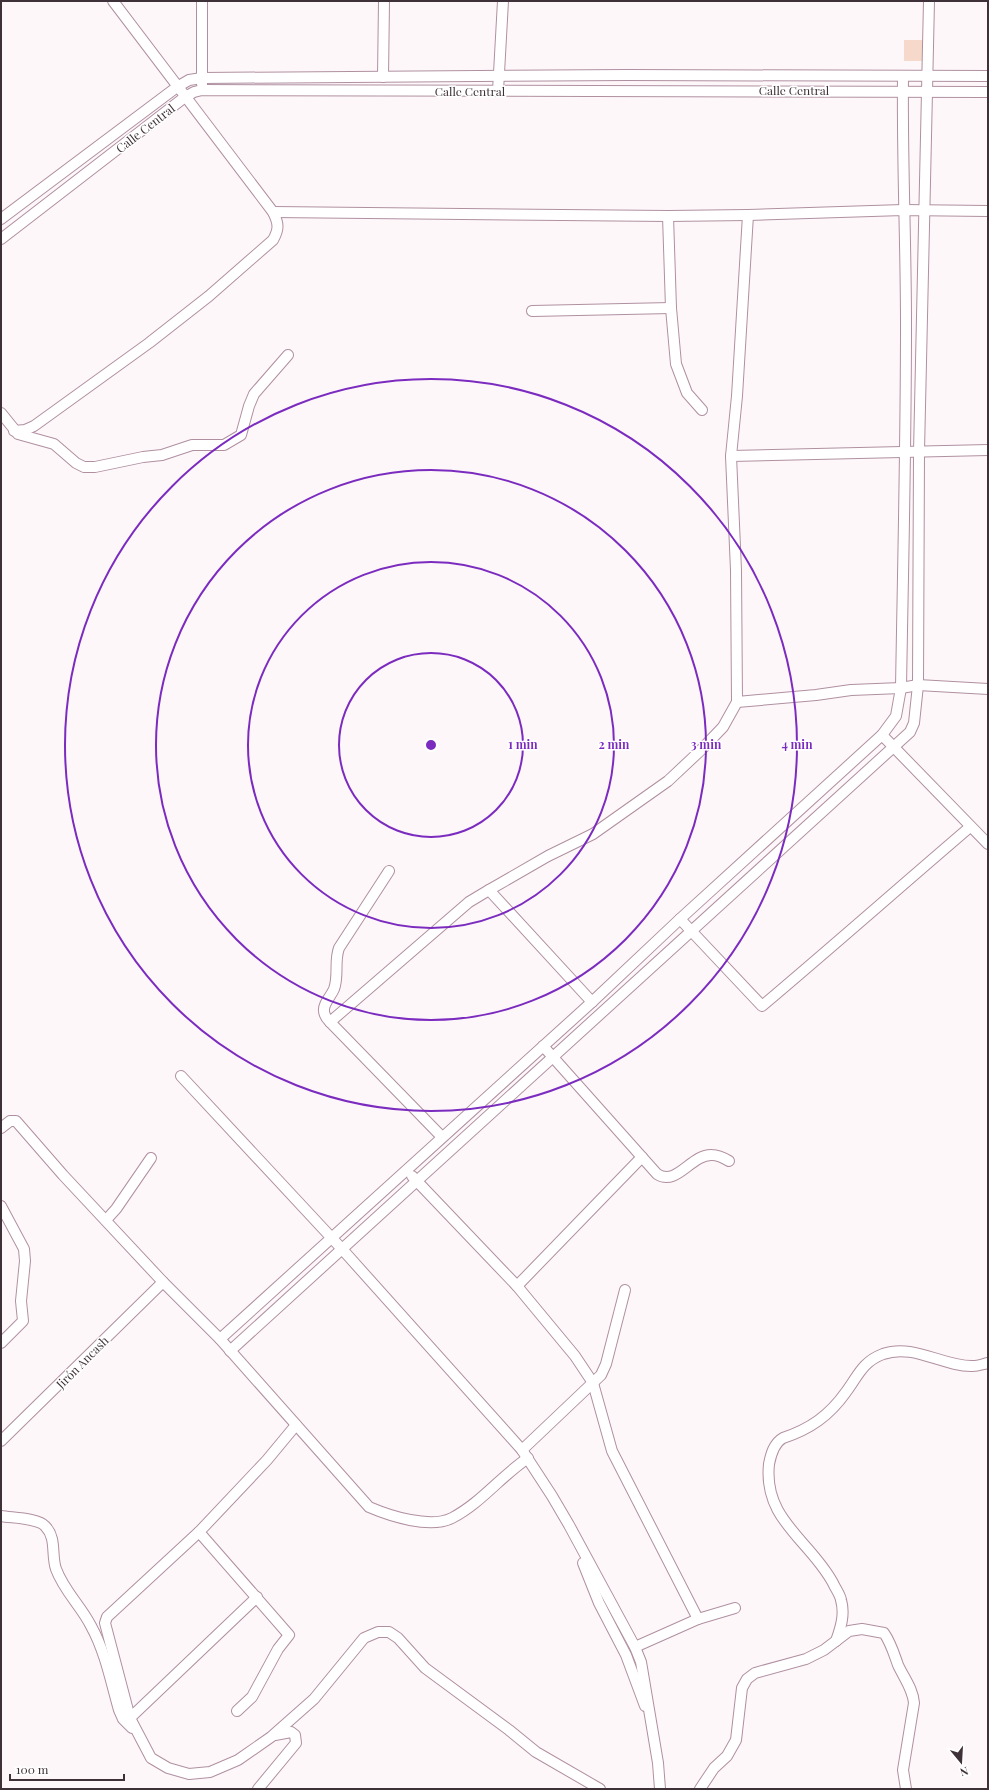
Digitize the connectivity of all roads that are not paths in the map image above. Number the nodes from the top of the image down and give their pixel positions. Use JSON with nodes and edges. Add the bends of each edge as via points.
{"nodes":[{"id":1,"x":113,"y":1,"type":"edge"},
{"id":2,"x":202,"y":1,"type":"edge"},
{"id":3,"x":384,"y":1,"type":"edge"},
{"id":4,"x":503,"y":1,"type":"edge"},
{"id":5,"x":929,"y":1,"type":"edge"},
{"id":6,"x":499,"y":75,"type":"junction"},
{"id":7,"x":926,"y":75,"type":"junction"},
{"id":8,"x":903,"y":76,"type":"junction"},
{"id":9,"x":988,"y":76,"type":"edge"},
{"id":10,"x":383,"y":77,"type":"junction"},
{"id":11,"x":202,"y":78,"type":"junction"},
{"id":12,"x":177,"y":87,"type":"junction"},
{"id":13,"x":202,"y":90,"type":"junction"},
{"id":14,"x":903,"y":90,"type":"junction"},
{"id":15,"x":498,"y":91,"type":"junction"},
{"id":16,"x":926,"y":92,"type":"junction"},
{"id":17,"x":988,"y":92,"type":"edge"},
{"id":18,"x":185,"y":97,"type":"junction"},
{"id":19,"x":903,"y":210,"type":"junction"},
{"id":20,"x":923,"y":211,"type":"junction"},
{"id":21,"x":988,"y":211,"type":"edge"},
{"id":22,"x":273,"y":212,"type":"junction"},
{"id":23,"x":668,"y":216,"type":"junction"},
{"id":24,"x":748,"y":216,"type":"junction"},
{"id":25,"x":1,"y":219,"type":"edge"},
{"id":26,"x":1,"y":239,"type":"edge"},
{"id":27,"x":671,"y":308,"type":"junction"},
{"id":28,"x":532,"y":311,"type":"dead end"},
{"id":29,"x":288,"y":355,"type":"dead end"},
{"id":30,"x":702,"y":410,"type":"dead end"},
{"id":31,"x":1,"y":414,"type":"edge"},
{"id":32,"x":14,"y":431,"type":"junction"},
{"id":33,"x":988,"y":450,"type":"edge"},
{"id":34,"x":905,"y":452,"type":"junction"},
{"id":35,"x":919,"y":452,"type":"junction"},
{"id":36,"x":731,"y":456,"type":"junction"},
{"id":37,"x":918,"y":685,"type":"junction"},
{"id":38,"x":901,"y":688,"type":"junction"},
{"id":39,"x":988,"y":689,"type":"edge"},
{"id":40,"x":737,"y":702,"type":"junction"},
{"id":41,"x":882,"y":734,"type":"junction"},
{"id":42,"x":893,"y":746,"type":"junction"},
{"id":43,"x":970,"y":827,"type":"junction"},
{"id":44,"x":988,"y":844,"type":"edge"},
{"id":45,"x":389,"y":871,"type":"dead end"},
{"id":46,"x":489,"y":890,"type":"junction"},
{"id":47,"x":680,"y":919,"type":"junction"},
{"id":48,"x":691,"y":930,"type":"junction"},
{"id":49,"x":592,"y":1002,"type":"junction"},
{"id":50,"x":330,"y":1022,"type":"junction"},
{"id":51,"x":543,"y":1046,"type":"junction"},
{"id":52,"x":553,"y":1057,"type":"junction"},
{"id":53,"x":181,"y":1076,"type":"dead end"},
{"id":54,"x":1,"y":1128,"type":"edge"},
{"id":55,"x":442,"y":1137,"type":"junction"},
{"id":56,"x":642,"y":1157,"type":"junction"},
{"id":57,"x":151,"y":1158,"type":"dead end"},
{"id":58,"x":729,"y":1161,"type":"dead end"},
{"id":59,"x":406,"y":1170,"type":"junction"},
{"id":60,"x":416,"y":1181,"type":"junction"},
{"id":61,"x":1,"y":1206,"type":"edge"},
{"id":62,"x":106,"y":1220,"type":"junction"},
{"id":63,"x":332,"y":1238,"type":"junction"},
{"id":64,"x":342,"y":1249,"type":"junction"},
{"id":65,"x":163,"y":1282,"type":"junction"},
{"id":66,"x":516,"y":1286,"type":"junction"},
{"id":67,"x":625,"y":1290,"type":"dead end"},
{"id":68,"x":220,"y":1339,"type":"junction"},
{"id":69,"x":1,"y":1342,"type":"edge"},
{"id":70,"x":230,"y":1351,"type":"junction"},
{"id":71,"x":988,"y":1363,"type":"edge"},
{"id":72,"x":593,"y":1383,"type":"junction"},
{"id":73,"x":296,"y":1425,"type":"junction"},
{"id":74,"x":1,"y":1441,"type":"edge"},
{"id":75,"x":525,"y":1454,"type":"junction"},
{"id":76,"x":563,"y":1515,"type":"junction"},
{"id":77,"x":1,"y":1516,"type":"edge"},
{"id":78,"x":199,"y":1532,"type":"junction"},
{"id":79,"x":257,"y":1597,"type":"junction"},
{"id":80,"x":735,"y":1608,"type":"dead end"},
{"id":81,"x":698,"y":1619,"type":"junction"},
{"id":82,"x":836,"y":1641,"type":"junction"},
{"id":83,"x":635,"y":1647,"type":"junction"},
{"id":84,"x":237,"y":1711,"type":"dead end"},
{"id":85,"x":130,"y":1718,"type":"junction"},
{"id":86,"x":651,"y":1719,"type":"junction"},
{"id":87,"x":140,"y":1737,"type":"junction"},
{"id":88,"x":271,"y":1737,"type":"junction"},
{"id":89,"x":258,"y":1789,"type":"edge"},
{"id":90,"x":600,"y":1789,"type":"edge"},
{"id":91,"x":660,"y":1789,"type":"edge"},
{"id":92,"x":700,"y":1789,"type":"edge"},
{"id":93,"x":906,"y":1789,"type":"edge"}],
"edges":[{"from":1,"to":12,"type":"street"},
{"from":2,"to":11,"type":"street"},
{"from":3,"to":10,"type":"street"},
{"from":4,"to":6,"type":"street"},
{"from":5,"to":7,"type":"street"},
{"from":6,"to":8,"type":"street","name":"Calle Central"},
{"from":6,"to":10,"type":"street","name":"Calle Central"},
{"from":6,"to":15,"type":"street"},
{"from":7,"to":8,"type":"street","name":"Calle Central"},
{"from":7,"to":9,"type":"street","name":"Calle Central"},
{"from":7,"to":16,"type":"street"},
{"from":8,"to":14,"type":"street"},
{"from":10,"to":11,"type":"street","name":"Calle Central"},
{"from":11,"to":12,"type":"street","name":"Calle Central","via":[[189,80]]},
{"from":11,"to":13,"type":"street"},
{"from":12,"to":18,"type":"street"},
{"from":12,"to":25,"type":"street","name":"Calle Central"},
{"from":13,"to":15,"type":"street","name":"Calle Central"},
{"from":13,"to":18,"type":"street","name":"Calle Central"},
{"from":14,"to":15,"type":"street","name":"Calle Central"},
{"from":14,"to":16,"type":"street","name":"Calle Central"},
{"from":14,"to":19,"type":"street"},
{"from":16,"to":17,"type":"street","name":"Calle Central"},
{"from":16,"to":20,"type":"street"},
{"from":18,"to":22,"type":"street"},
{"from":18,"to":26,"type":"street","name":"Calle Central"},
{"from":19,"to":20,"type":"street"},
{"from":19,"to":24,"type":"street"},
{"from":19,"to":34,"type":"street","via":[[906,324]]},
{"from":20,"to":21,"type":"street"},
{"from":20,"to":35,"type":"street"},
{"from":22,"to":23,"type":"street"},
{"from":22,"to":32,"type":"street","via":[[278,222],[278,231],[273,240],[209,296],[34,426]]},
{"from":23,"to":24,"type":"street"},
{"from":23,"to":27,"type":"street"},
{"from":24,"to":36,"type":"street","via":[[738,396]]},
{"from":27,"to":28,"type":"street"},
{"from":27,"to":30,"type":"street","via":[[676,364],[687,393]]},
{"from":29,"to":32,"type":"street","via":[[254,394],[241,435],[224,445],[192,445],[162,455],[95,468],[76,463],[54,444],[23,437]]},
{"from":31,"to":32,"type":"street"},
{"from":33,"to":35,"type":"street"},
{"from":34,"to":35,"type":"street"},
{"from":34,"to":36,"type":"street"},
{"from":34,"to":38,"type":"street"},
{"from":35,"to":37,"type":"street"},
{"from":36,"to":40,"type":"street","via":[[736,570]]},
{"from":37,"to":38,"type":"street"},
{"from":37,"to":39,"type":"street"},
{"from":37,"to":42,"type":"street","via":[[914,723],[910,732]]},
{"from":38,"to":40,"type":"street","via":[[851,690]]},
{"from":38,"to":41,"type":"street","via":[[896,716]]},
{"from":40,"to":46,"type":"street","via":[[723,726],[668,781],[593,834]]},
{"from":41,"to":42,"type":"street"},
{"from":41,"to":47,"type":"street"},
{"from":42,"to":43,"type":"street"},
{"from":42,"to":48,"type":"street"},
{"from":43,"to":44,"type":"street"},
{"from":43,"to":48,"type":"street","via":[[762,1006]]},
{"from":45,"to":50,"type":"street","via":[[338,948],[334,988],[323,1010]]},
{"from":46,"to":49,"type":"street"},
{"from":46,"to":50,"type":"street","via":[[469,902]]},
{"from":47,"to":48,"type":"street"},
{"from":47,"to":49,"type":"street"},
{"from":48,"to":52,"type":"street"},
{"from":49,"to":51,"type":"street"},
{"from":50,"to":55,"type":"street"},
{"from":51,"to":52,"type":"street"},
{"from":51,"to":55,"type":"street"},
{"from":52,"to":56,"type":"street"},
{"from":52,"to":60,"type":"street"},
{"from":53,"to":63,"type":"street"},
{"from":54,"to":62,"type":"street","via":[[10,1121],[16,1121]]},
{"from":55,"to":59,"type":"street"},
{"from":56,"to":58,"type":"street","via":[[662,1178],[668,1178],[712,1154]]},
{"from":56,"to":66,"type":"street"},
{"from":57,"to":62,"type":"street","via":[[116,1210]]},
{"from":59,"to":60,"type":"street"},
{"from":59,"to":63,"type":"street"},
{"from":60,"to":64,"type":"street"},
{"from":60,"to":66,"type":"street"},
{"from":61,"to":69,"type":"street","via":[[24,1249],[25,1261],[21,1300],[23,1321]]},
{"from":62,"to":65,"type":"street"},
{"from":63,"to":64,"type":"street"},
{"from":63,"to":68,"type":"street"},
{"from":64,"to":70,"type":"street"},
{"from":64,"to":75,"type":"street"},
{"from":65,"to":68,"type":"street"},
{"from":65,"to":74,"type":"street","name":"Jirón Ancash"},
{"from":66,"to":72,"type":"street","via":[[575,1356]]},
{"from":67,"to":72,"type":"street","via":[[606,1364],[601,1375]]},
{"from":68,"to":70,"type":"street"},
{"from":70,"to":73,"type":"street"},
{"from":71,"to":82,"type":"street","via":[[973,1366],[925,1354],[885,1354],[864,1365],[846,1393],[817,1423],[778,1441],[770,1459],[768,1474],[772,1498],[779,1515],[826,1571],[841,1599],[843,1619]]},
{"from":72,"to":75,"type":"street"},
{"from":72,"to":81,"type":"street","via":[[612,1451]]},
{"from":73,"to":75,"type":"street","via":[[369,1507],[390,1515],[434,1522],[451,1518],[472,1505]]},
{"from":73,"to":78,"type":"street","via":[[267,1460]]},
{"from":75,"to":76,"type":"street"},
{"from":76,"to":83,"type":"street"},
{"from":76,"to":86,"type":"street","via":[[599,1603],[626,1655]]},
{"from":77,"to":87,"type":"street","via":[[44,1524],[51,1533],[56,1568],[99,1642],[123,1719]]},
{"from":78,"to":79,"type":"street"},
{"from":78,"to":85,"type":"street","via":[[107,1617],[105,1623]]},
{"from":79,"to":84,"type":"street","via":[[289,1635],[275,1654],[252,1696]]},
{"from":79,"to":85,"type":"street"},
{"from":80,"to":81,"type":"street"},
{"from":81,"to":83,"type":"street"},
{"from":82,"to":92,"type":"street","via":[[806,1659],[755,1673],[747,1679],[742,1688],[736,1740],[727,1756],[714,1768]]},
{"from":82,"to":93,"type":"street","via":[[848,1631],[862,1630],[884,1633],[890,1643],[914,1695],[903,1770]]},
{"from":83,"to":86,"type":"street","via":[[641,1662]]},
{"from":85,"to":87,"type":"street"},
{"from":86,"to":91,"type":"street"},
{"from":87,"to":88,"type":"street","via":[[151,1758],[168,1768],[189,1774],[210,1772],[238,1760]]},
{"from":88,"to":89,"type":"street","via":[[290,1732],[295,1735],[296,1744]]},
{"from":88,"to":90,"type":"street","via":[[314,1699],[364,1638],[378,1632],[388,1632],[398,1638],[425,1668],[536,1752]]}]}
